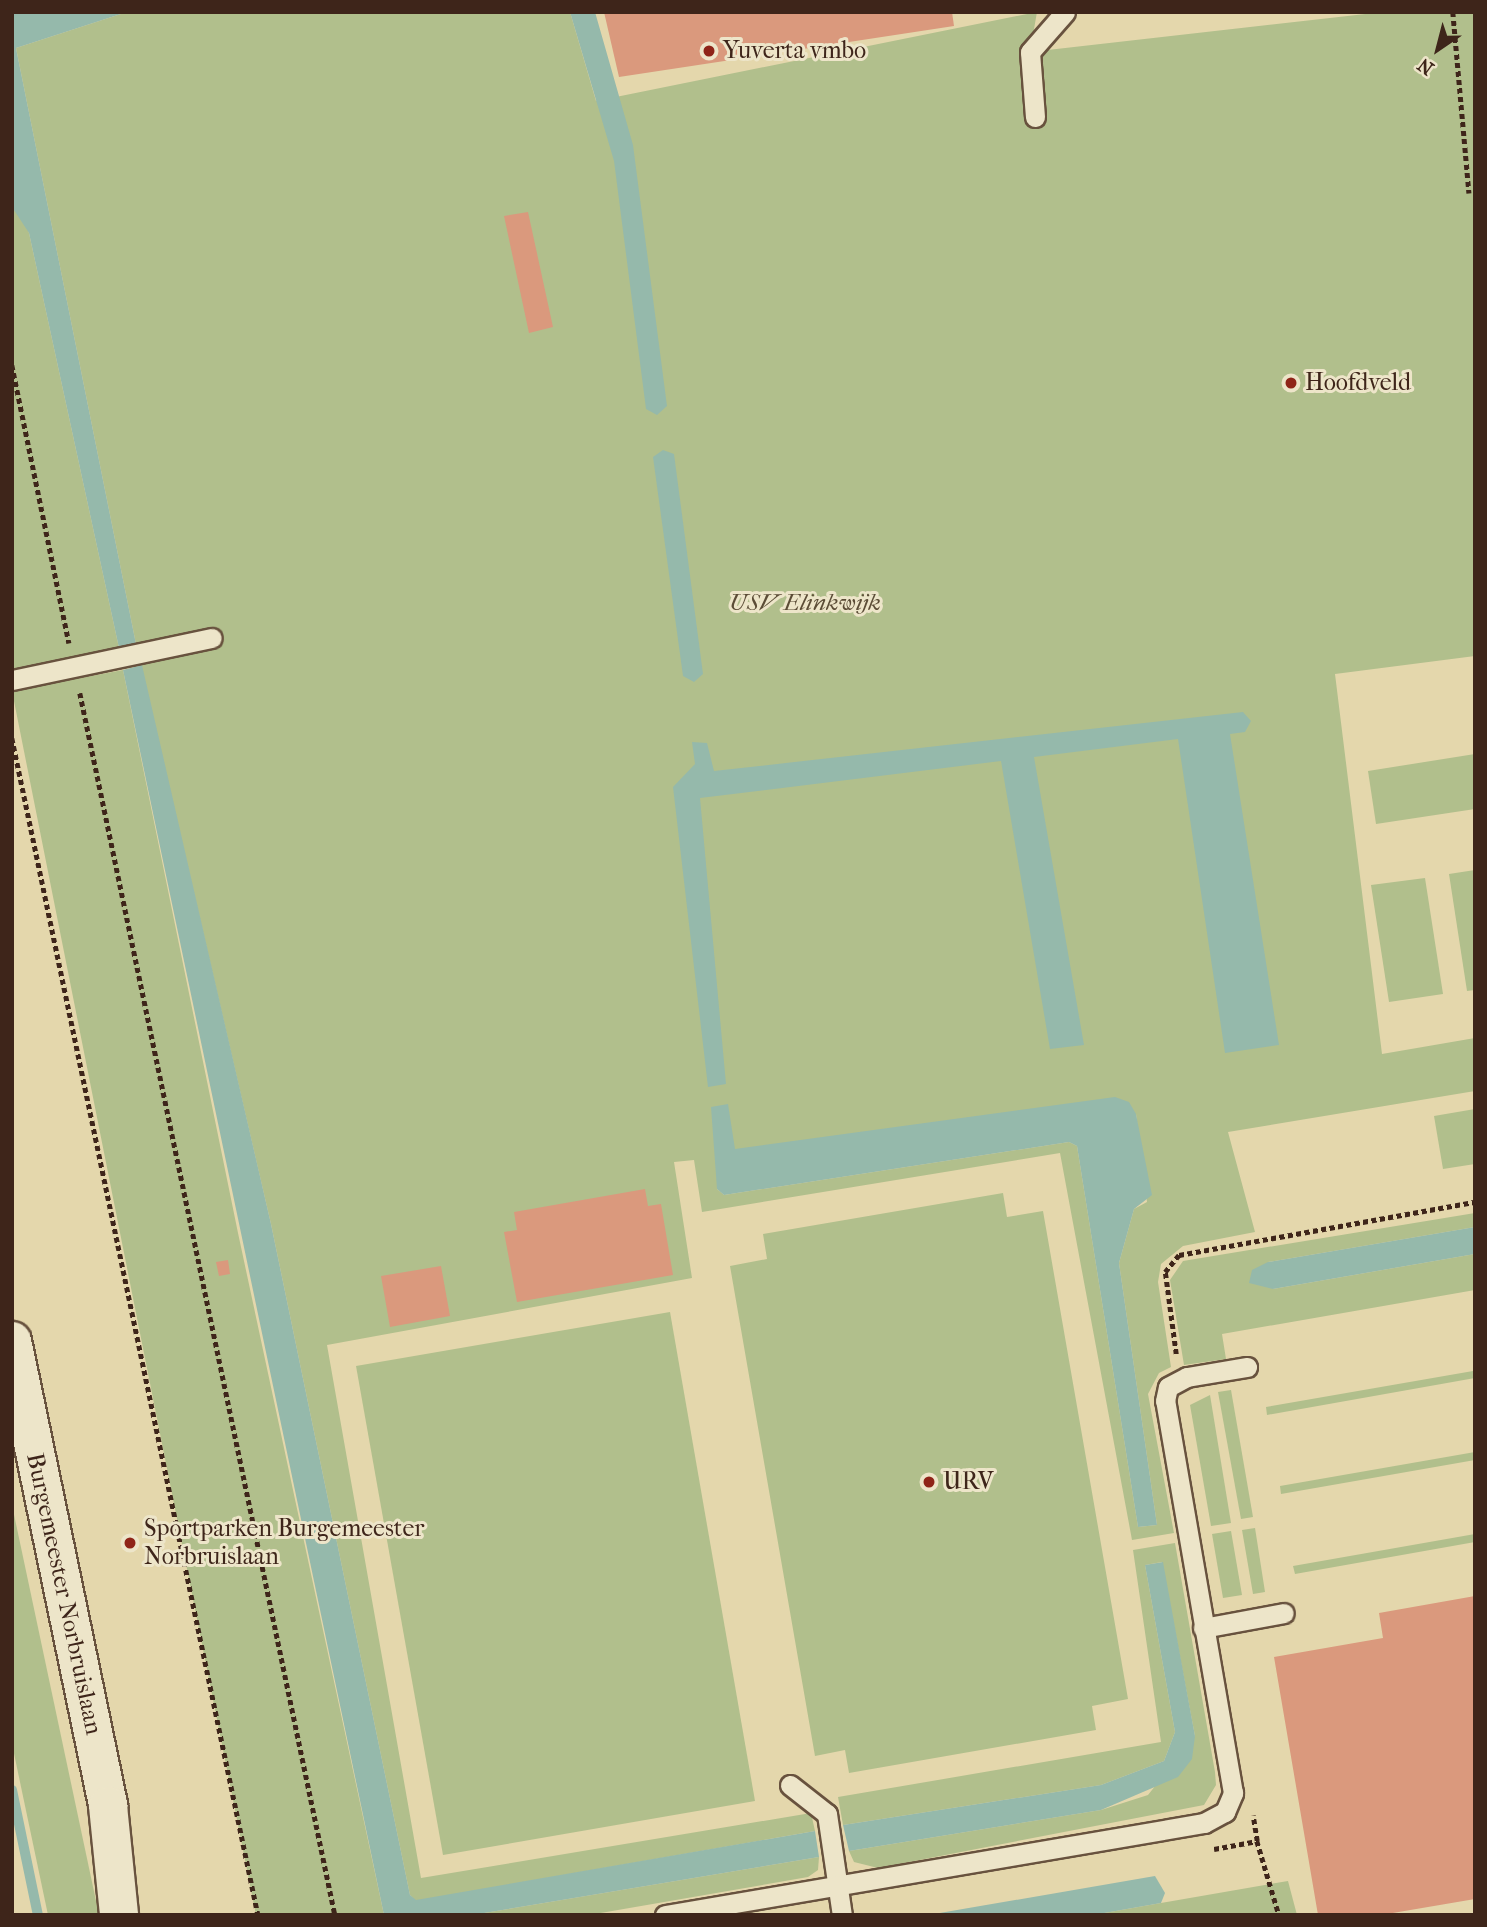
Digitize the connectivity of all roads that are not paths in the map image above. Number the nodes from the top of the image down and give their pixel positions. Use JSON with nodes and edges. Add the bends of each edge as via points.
{"nodes":[{"id":1,"x":1065,"y":12,"type":"edge"},
{"id":2,"x":1035,"y":117,"type":"dead end"},
{"id":3,"x":212,"y":638,"type":"dead end"},
{"id":4,"x":12,"y":680,"type":"edge"},
{"id":5,"x":12,"y":1341,"type":"edge"},
{"id":6,"x":1247,"y":1367,"type":"dead end"},
{"id":7,"x":1284,"y":1613,"type":"dead end"},
{"id":8,"x":1203,"y":1628,"type":"junction"},
{"id":9,"x":790,"y":1785,"type":"dead end"},
{"id":10,"x":108,"y":1806,"type":"junction"},
{"id":11,"x":837,"y":1882,"type":"junction"},
{"id":12,"x":119,"y":1915,"type":"edge"},
{"id":13,"x":142,"y":1915,"type":"edge"},
{"id":14,"x":665,"y":1915,"type":"edge"},
{"id":15,"x":842,"y":1915,"type":"edge"}],
"edges":[{"from":1,"to":2,"type":"lane","via":[[1030,52]]},
{"from":3,"to":4,"type":"lane"},
{"from":5,"to":10,"type":"main road","name":"Burgemeester Norbruislaan"},
{"from":6,"to":8,"type":"lane","via":[[1181,1380],[1168,1387],[1165,1401]]},
{"from":7,"to":8,"type":"lane"},
{"from":8,"to":11,"type":"lane","via":[[1233,1794],[1225,1812],[1204,1823]]},
{"from":9,"to":11,"type":"lane","via":[[827,1814]]},
{"from":10,"to":12,"type":"main road","name":"Burgemeester Norbruislaan"},
{"from":10,"to":13,"type":"main road","name":"Burgemeester Norbruislaan","via":[[129,1855]]},
{"from":11,"to":14,"type":"lane"},
{"from":11,"to":15,"type":"lane"}]}
